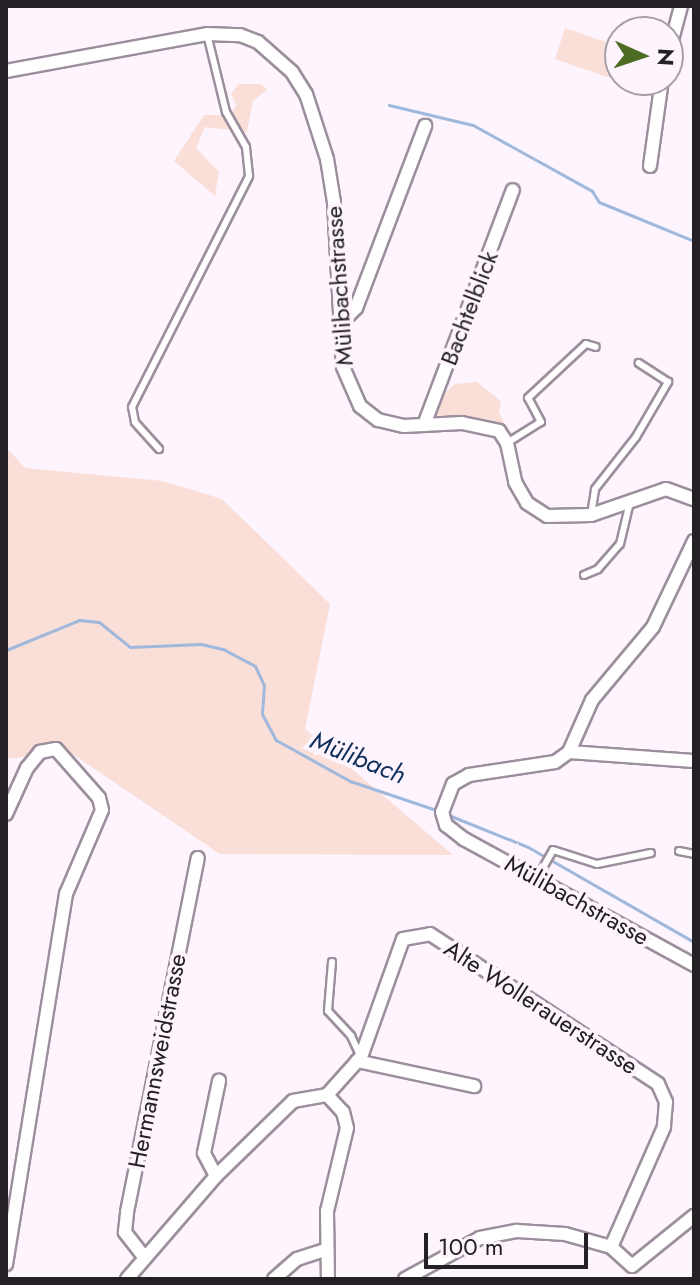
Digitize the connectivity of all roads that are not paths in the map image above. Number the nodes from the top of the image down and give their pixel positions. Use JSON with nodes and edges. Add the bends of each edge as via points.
{"nodes":[{"id":1,"x":207,"y":34,"type":"junction"},
{"id":2,"x":6,"y":71,"type":"edge"},
{"id":3,"x":660,"y":96,"type":"edge"},
{"id":4,"x":425,"y":126,"type":"dead end"},
{"id":5,"x":650,"y":166,"type":"dead end"},
{"id":6,"x":513,"y":190,"type":"dead end"},
{"id":7,"x":342,"y":322,"type":"junction"},
{"id":8,"x":596,"y":347,"type":"dead end"},
{"id":9,"x":639,"y":363,"type":"dead end"},
{"id":10,"x":424,"y":425,"type":"junction"},
{"id":11,"x":507,"y":443,"type":"junction"},
{"id":12,"x":159,"y":449,"type":"dead end"},
{"id":13,"x":694,"y":499,"type":"edge"},
{"id":14,"x":630,"y":502,"type":"junction"},
{"id":15,"x":591,"y":515,"type":"junction"},
{"id":16,"x":694,"y":541,"type":"edge"},
{"id":17,"x":584,"y":575,"type":"dead end"},
{"id":18,"x":569,"y":752,"type":"junction"},
{"id":19,"x":694,"y":761,"type":"edge"},
{"id":20,"x":6,"y":814,"type":"edge"},
{"id":21,"x":679,"y":851,"type":"dead end"},
{"id":22,"x":651,"y":853,"type":"dead end"},
{"id":23,"x":694,"y":854,"type":"edge"},
{"id":24,"x":198,"y":858,"type":"dead end"},
{"id":25,"x":537,"y":878,"type":"junction"},
{"id":26,"x":332,"y":962,"type":"dead end"},
{"id":27,"x":694,"y":965,"type":"edge"},
{"id":28,"x":359,"y":1059,"type":"junction"},
{"id":29,"x":219,"y":1081,"type":"dead end"},
{"id":30,"x":474,"y":1086,"type":"dead end"},
{"id":31,"x":327,"y":1095,"type":"junction"},
{"id":32,"x":216,"y":1176,"type":"junction"},
{"id":33,"x":694,"y":1216,"type":"edge"},
{"id":34,"x":611,"y":1247,"type":"junction"},
{"id":35,"x":324,"y":1250,"type":"junction"},
{"id":36,"x":145,"y":1258,"type":"junction"},
{"id":37,"x":6,"y":1264,"type":"edge"},
{"id":38,"x":127,"y":1279,"type":"edge"},
{"id":39,"x":274,"y":1279,"type":"edge"},
{"id":40,"x":328,"y":1279,"type":"edge"},
{"id":41,"x":405,"y":1279,"type":"edge"}],
"edges":[{"from":1,"to":2,"type":"street","name":"Mülibachstrasse"},
{"from":1,"to":7,"type":"street","name":"Mülibachstrasse","via":[[240,35],[258,42],[292,72],[306,94],[334,202]]},
{"from":1,"to":12,"type":"lane","via":[[226,112],[246,147],[249,176],[132,407],[135,422]]},
{"from":3,"to":5,"type":"street"},
{"from":4,"to":7,"type":"street","via":[[356,308]]},
{"from":6,"to":10,"type":"street","name":"Bachtelblick"},
{"from":7,"to":10,"type":"street","name":"Mülibachstrasse","via":[[343,367],[360,406],[378,420]]},
{"from":8,"to":11,"type":"lane","via":[[586,344],[528,398],[541,422]]},
{"from":9,"to":15,"type":"lane","via":[[668,382],[636,437],[595,489]]},
{"from":10,"to":11,"type":"street","name":"Mülibachstrasse","via":[[484,424],[499,431]]},
{"from":11,"to":15,"type":"street","via":[[515,482],[527,503],[547,516]]},
{"from":13,"to":14,"type":"street","via":[[666,489]]},
{"from":14,"to":15,"type":"street"},
{"from":14,"to":17,"type":"lane","via":[[620,544],[598,569]]},
{"from":16,"to":18,"type":"street","via":[[653,627],[592,700]]},
{"from":18,"to":19,"type":"street"},
{"from":18,"to":25,"type":"street","name":"Mülibachstrasse","via":[[555,762],[469,775],[453,784],[443,799],[446,825]]},
{"from":20,"to":37,"type":"street","via":[[27,768],[40,752],[56,749],[99,798],[102,810],[66,894]]},
{"from":21,"to":23,"type":"lane"},
{"from":22,"to":25,"type":"lane","via":[[597,864],[553,850]]},
{"from":24,"to":36,"type":"street","name":"Hermannsweidstrasse","via":[[127,1212],[125,1232]]},
{"from":25,"to":27,"type":"street","name":"Mülibachstrasse"},
{"from":26,"to":28,"type":"lane","via":[[328,1011],[351,1036]]},
{"from":28,"to":30,"type":"street"},
{"from":28,"to":31,"type":"street","name":"Alte Wollerauerstrasse"},
{"from":28,"to":34,"type":"street","name":"Alte Wollerauerstrasse","via":[[403,939],[430,934],[658,1084],[666,1102],[664,1127]]},
{"from":29,"to":32,"type":"street","via":[[204,1153]]},
{"from":31,"to":32,"type":"street","via":[[293,1101]]},
{"from":31,"to":35,"type":"street","via":[[343,1112],[347,1128],[327,1211]]},
{"from":32,"to":36,"type":"street"},
{"from":33,"to":34,"type":"street","via":[[632,1266]]},
{"from":34,"to":41,"type":"street","via":[[565,1234],[517,1231],[480,1238]]},
{"from":35,"to":39,"type":"street","via":[[297,1259]]},
{"from":35,"to":40,"type":"street"},
{"from":36,"to":38,"type":"street"}]}
